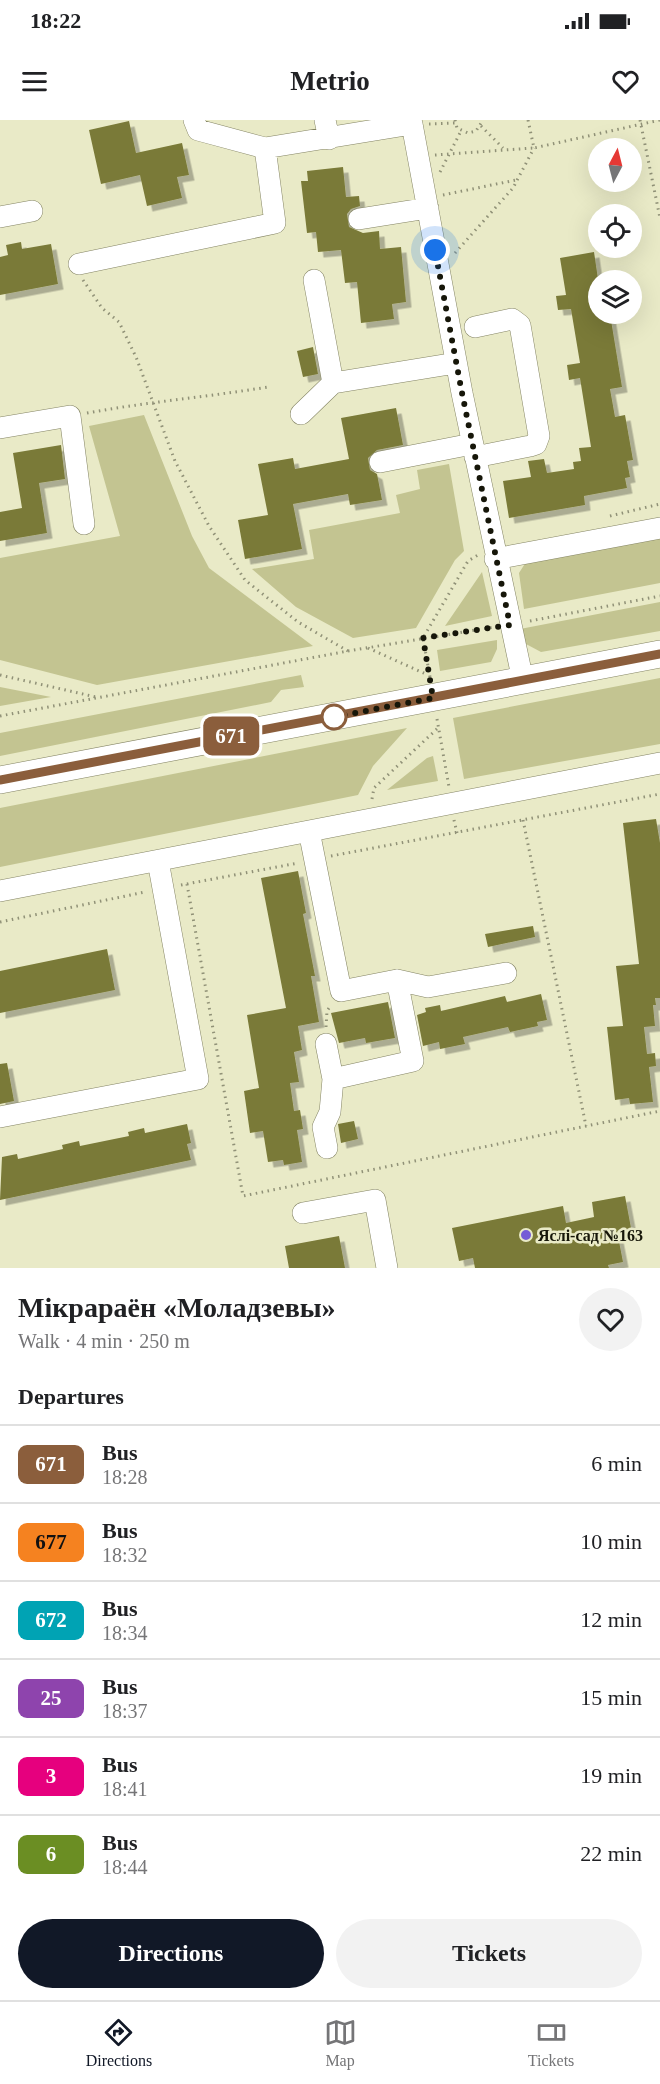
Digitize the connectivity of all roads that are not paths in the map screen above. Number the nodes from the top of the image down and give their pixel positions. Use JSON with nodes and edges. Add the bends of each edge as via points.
{"nodes":[{"id":1,"x":194,"y":120,"type":"edge"},
{"id":2,"x":327,"y":130,"type":"edge"},
{"id":3,"x":265,"y":148,"type":"junction"},
{"id":4,"x":435,"y":202,"type":"junction"},
{"id":5,"x":32,"y":212,"type":"dead end"},
{"id":6,"x":0,"y":217,"type":"edge"},
{"id":7,"x":359,"y":219,"type":"dead end"},
{"id":8,"x":79,"y":264,"type":"road end"},
{"id":9,"x":314,"y":280,"type":"dead end"},
{"id":10,"x":475,"y":327,"type":"dead end"},
{"id":11,"x":456,"y":363,"type":"junction"},
{"id":12,"x":333,"y":383,"type":"junction"},
{"id":13,"x":301,"y":414,"type":"dead end"},
{"id":14,"x":0,"y":428,"type":"edge"},
{"id":15,"x":473,"y":451,"type":"junction"},
{"id":16,"x":380,"y":462,"type":"dead end"},
{"id":17,"x":84,"y":524,"type":"dead end"},
{"id":18,"x":660,"y":528,"type":"edge"},
{"id":19,"x":495,"y":559,"type":"junction"},
{"id":20,"x":660,"y":654,"type":"edge"},
{"id":21,"x":523,"y":681,"type":"junction"},
{"id":22,"x":660,"y":763,"type":"edge"},
{"id":23,"x":0,"y":780,"type":"edge"},
{"id":24,"x":309,"y":831,"type":"junction"},
{"id":25,"x":158,"y":861,"type":"junction"},
{"id":26,"x":0,"y":891,"type":"edge"},
{"id":27,"x":506,"y":973,"type":"dead end"},
{"id":28,"x":397,"y":980,"type":"junction"},
{"id":29,"x":326,"y":1044,"type":"road end"},
{"id":30,"x":333,"y":1079,"type":"junction"},
{"id":31,"x":0,"y":1117,"type":"edge"},
{"id":32,"x":327,"y":1148,"type":"dead end"},
{"id":33,"x":303,"y":1213,"type":"dead end"},
{"id":34,"x":387,"y":1268,"type":"edge"}],
"edges":[{"from":1,"to":3,"type":"lane","via":[[198,130]]},
{"from":2,"to":3,"type":"lane"},
{"from":2,"to":4,"type":"lane","via":[[412,124],[418,156]]},
{"from":3,"to":8,"type":"lane","via":[[275,223]]},
{"from":4,"to":7,"type":"lane"},
{"from":4,"to":11,"type":"lane","via":[[439,270]]},
{"from":5,"to":6,"type":"lane"},
{"from":9,"to":12,"type":"lane"},
{"from":10,"to":15,"type":"lane","via":[[512,319],[520,325],[539,436],[536,444],[530,446]]},
{"from":11,"to":12,"type":"lane"},
{"from":11,"to":15,"type":"lane"},
{"from":12,"to":13,"type":"lane"},
{"from":14,"to":17,"type":"lane","via":[[70,416]]},
{"from":15,"to":16,"type":"lane"},
{"from":15,"to":19,"type":"lane"},
{"from":18,"to":19,"type":"lane"},
{"from":19,"to":21,"type":"lane"},
{"from":20,"to":21,"type":"main road"},
{"from":21,"to":23,"type":"main road","via":[[431,687]]},
{"from":22,"to":24,"type":"lane"},
{"from":24,"to":25,"type":"lane"},
{"from":24,"to":28,"type":"lane","via":[[341,991]]},
{"from":25,"to":26,"type":"lane"},
{"from":25,"to":31,"type":"lane","via":[[198,1079]]},
{"from":27,"to":28,"type":"lane","via":[[428,987]]},
{"from":28,"to":30,"type":"lane","via":[[413,1061]]},
{"from":29,"to":30,"type":"lane"},
{"from":30,"to":32,"type":"lane","via":[[330,1112],[323,1127]]},
{"from":33,"to":34,"type":"lane","via":[[375,1200]]}]}
